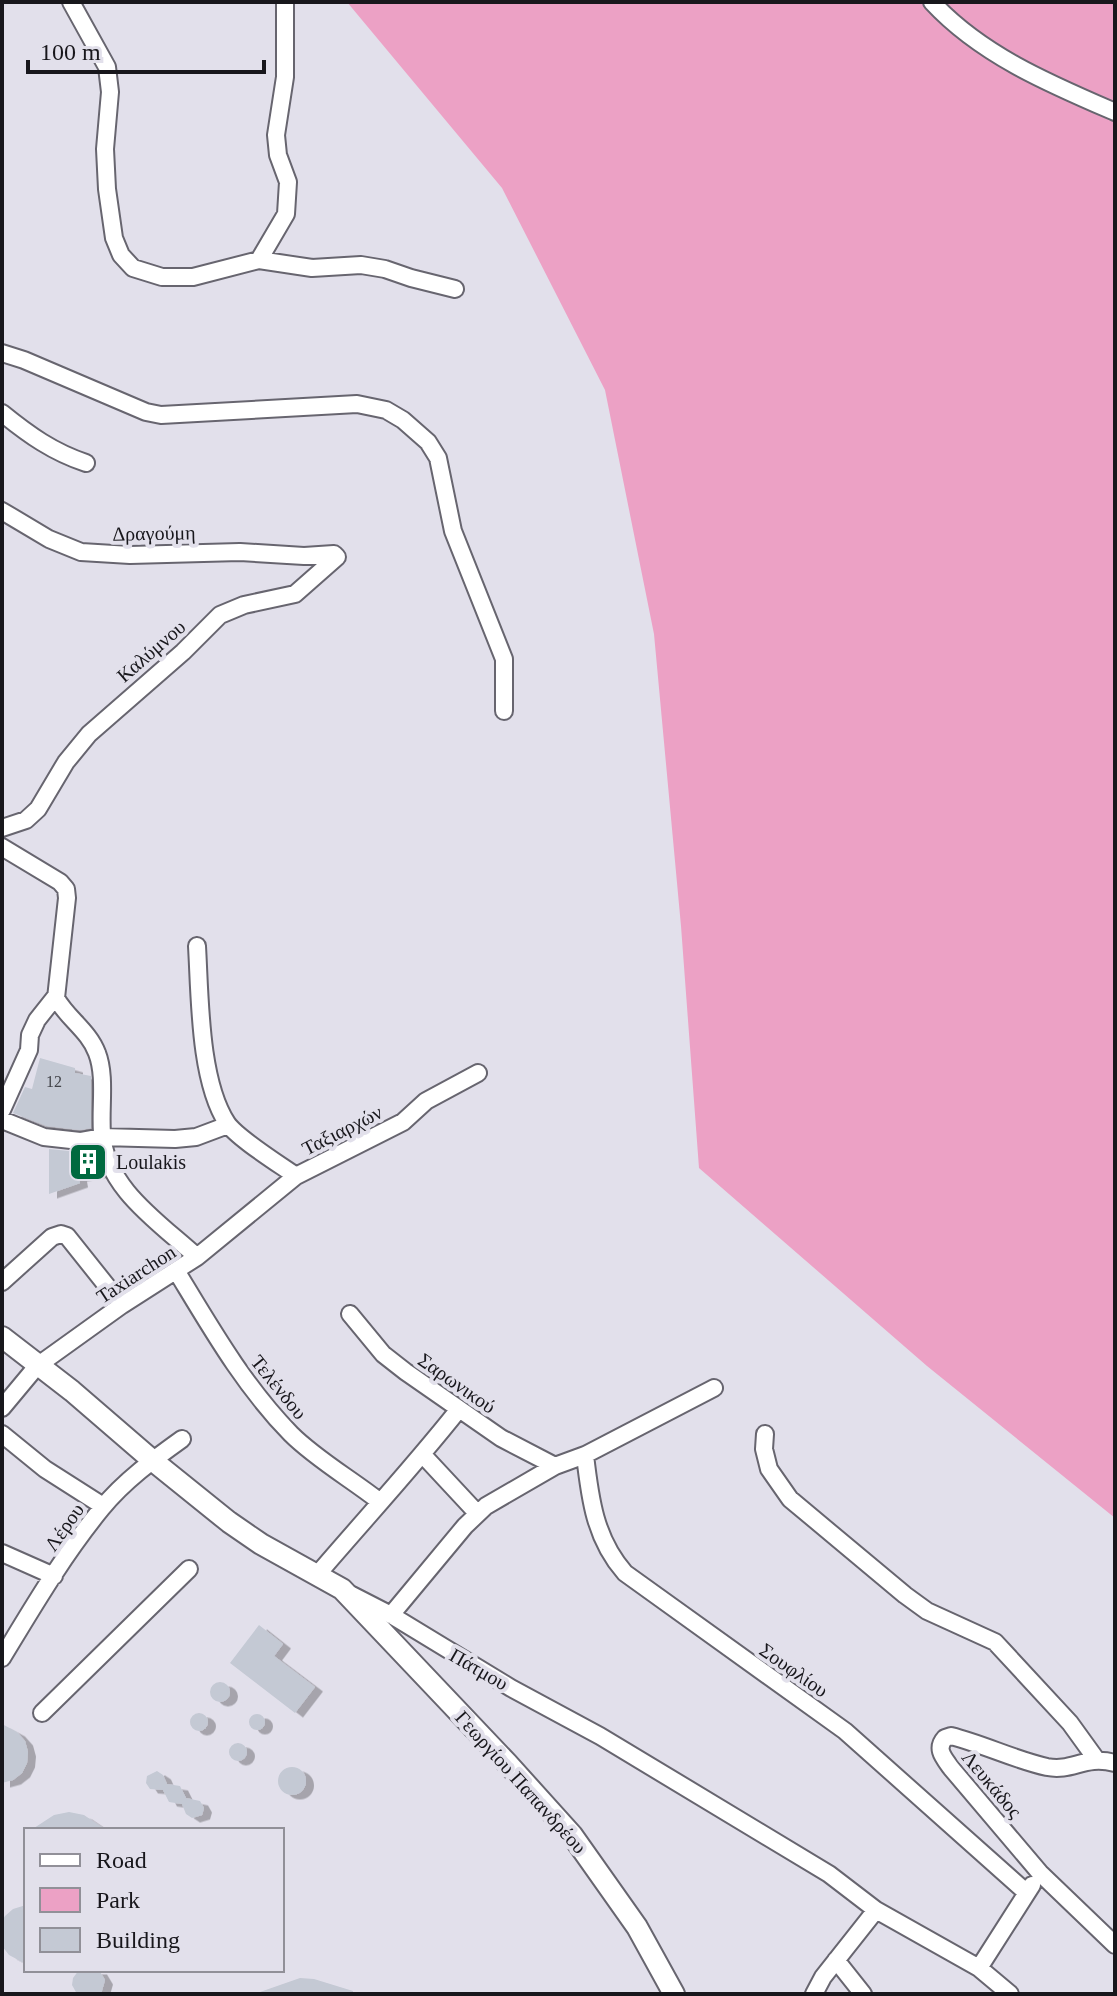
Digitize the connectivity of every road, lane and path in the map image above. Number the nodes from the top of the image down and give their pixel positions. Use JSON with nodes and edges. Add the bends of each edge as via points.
{"nodes":[{"id":1,"x":71,"y":2,"type":"edge"},
{"id":2,"x":285,"y":2,"type":"edge"},
{"id":3,"x":932,"y":2,"type":"edge"},
{"id":4,"x":1115,"y":112,"type":"edge"},
{"id":5,"x":259,"y":260,"type":"junction"},
{"id":6,"x":455,"y":289,"type":"dead end"},
{"id":7,"x":2,"y":353,"type":"edge"},
{"id":8,"x":2,"y":413,"type":"edge"},
{"id":9,"x":86,"y":463,"type":"dead end"},
{"id":10,"x":2,"y":511,"type":"edge"},
{"id":11,"x":316,"y":554,"type":"joint"},
{"id":12,"x":504,"y":711,"type":"dead end"},
{"id":13,"x":2,"y":828,"type":"edge"},
{"id":14,"x":2,"y":847,"type":"edge"},
{"id":15,"x":197,"y":946,"type":"dead end"},
{"id":16,"x":56,"y":996,"type":"junction"},
{"id":17,"x":478,"y":1073,"type":"dead end"},
{"id":18,"x":2,"y":1110,"type":"edge"},
{"id":19,"x":2,"y":1120,"type":"edge"},
{"id":20,"x":228,"y":1125,"type":"junction"},
{"id":21,"x":102,"y":1137,"type":"junction"},
{"id":22,"x":296,"y":1176,"type":"junction"},
{"id":23,"x":197,"y":1257,"type":"junction"},
{"id":24,"x":177,"y":1272,"type":"junction"},
{"id":25,"x":2,"y":1282,"type":"edge"},
{"id":26,"x":122,"y":1305,"type":"junction"},
{"id":27,"x":350,"y":1314,"type":"dead end"},
{"id":28,"x":2,"y":1337,"type":"edge"},
{"id":29,"x":37,"y":1366,"type":"junction"},
{"id":30,"x":714,"y":1388,"type":"dead end"},
{"id":31,"x":2,"y":1408,"type":"edge"},
{"id":32,"x":459,"y":1409,"type":"junction"},
{"id":33,"x":2,"y":1434,"type":"edge"},
{"id":34,"x":765,"y":1434,"type":"dead end"},
{"id":35,"x":182,"y":1439,"type":"dead end"},
{"id":36,"x":423,"y":1455,"type":"junction"},
{"id":37,"x":585,"y":1455,"type":"junction"},
{"id":38,"x":152,"y":1460,"type":"junction"},
{"id":39,"x":555,"y":1466,"type":"junction"},
{"id":40,"x":379,"y":1501,"type":"junction"},
{"id":41,"x":103,"y":1506,"type":"junction"},
{"id":42,"x":477,"y":1513,"type":"junction"},
{"id":43,"x":2,"y":1553,"type":"edge"},
{"id":44,"x":189,"y":1569,"type":"dead end"},
{"id":45,"x":317,"y":1575,"type":"junction"},
{"id":46,"x":54,"y":1576,"type":"junction"},
{"id":47,"x":342,"y":1589,"type":"junction"},
{"id":48,"x":391,"y":1615,"type":"junction"},
{"id":49,"x":8,"y":1632,"type":"edge"},
{"id":50,"x":2,"y":1658,"type":"edge"},
{"id":51,"x":42,"y":1713,"type":"dead end"},
{"id":52,"x":1096,"y":1759,"type":"junction"},
{"id":53,"x":1115,"y":1763,"type":"edge"},
{"id":54,"x":1040,"y":1873,"type":"junction"},
{"id":55,"x":1027,"y":1893,"type":"junction"},
{"id":56,"x":876,"y":1910,"type":"junction"},
{"id":57,"x":1115,"y":1945,"type":"edge"},
{"id":58,"x":836,"y":1960,"type":"junction"},
{"id":59,"x":979,"y":1968,"type":"junction"},
{"id":60,"x":674,"y":1994,"type":"edge"},
{"id":61,"x":814,"y":1994,"type":"edge"},
{"id":62,"x":863,"y":1994,"type":"edge"},
{"id":63,"x":1010,"y":1994,"type":"edge"}],
"edges":[{"from":1,"to":5,"type":"street","via":[[107,67],[107,189],[121,255],[133,268],[162,277],[193,277]]},
{"from":2,"to":5,"type":"street","via":[[285,77],[276,135],[288,182],[286,214]]},
{"from":3,"to":4,"type":"street","via":[[999,56]]},
{"from":5,"to":6,"type":"street","via":[[312,268],[361,265]]},
{"from":7,"to":12,"type":"street","via":[[161,415],[357,404],[403,420],[438,458],[453,531],[504,659]]},
{"from":8,"to":9,"type":"street","via":[[39,442]]},
{"from":10,"to":11,"type":"street","name":"Δραγούμη","via":[[81,552]]},
{"from":11,"to":13,"type":"street","name":"Καλύμνου","via":[[337,557],[295,594],[220,615],[89,734],[38,809],[26,820]]},
{"from":14,"to":16,"type":"street","via":[[66,889]]},
{"from":15,"to":20,"type":"street","via":[[205,1050]]},
{"from":16,"to":18,"type":"street","via":[[37,1020]]},
{"from":16,"to":21,"type":"street","via":[[92,1042],[100,1062]]},
{"from":17,"to":22,"type":"street","name":"Ταξιαρχών","via":[[426,1101],[403,1122]]},
{"from":19,"to":21,"type":"street","via":[[44,1137]]},
{"from":20,"to":21,"type":"street","via":[[196,1137]]},
{"from":20,"to":22,"type":"street","name":"Ταξιαρχών"},
{"from":21,"to":23,"type":"street","via":[[112,1170],[129,1195]]},
{"from":22,"to":23,"type":"street","name":"Taxiarchon"},
{"from":23,"to":24,"type":"street","name":"Taxiarchon"},
{"from":24,"to":26,"type":"street","name":"Taxiarchon"},
{"from":24,"to":40,"type":"street","name":"Τελένδου","via":[[255,1394],[293,1436]]},
{"from":25,"to":26,"type":"street","via":[[61,1234]]},
{"from":26,"to":29,"type":"street","name":"Taxiarchon"},
{"from":27,"to":32,"type":"street","name":"Σαρωνικού","via":[[383,1354]]},
{"from":28,"to":29,"type":"street","name":"Πάτμου"},
{"from":29,"to":31,"type":"street","name":"Taxiarchon"},
{"from":29,"to":38,"type":"street","name":"Πάτμου"},
{"from":30,"to":37,"type":"street"},
{"from":32,"to":36,"type":"street"},
{"from":32,"to":39,"type":"street","name":"Σαρωνικού"},
{"from":33,"to":41,"type":"street"},
{"from":34,"to":52,"type":"street","via":[[769,1469],[790,1499],[927,1611],[995,1642]]},
{"from":35,"to":38,"type":"street","name":"Λέρου"},
{"from":36,"to":40,"type":"street"},
{"from":36,"to":42,"type":"street"},
{"from":37,"to":39,"type":"street"},
{"from":37,"to":55,"type":"street","name":"Σουφλίου","via":[[596,1524],[625,1573],[845,1731]]},
{"from":38,"to":41,"type":"street","name":"Λέρου"},
{"from":38,"to":45,"type":"street","name":"Πάτμου","via":[[229,1522]]},
{"from":39,"to":42,"type":"street"},
{"from":40,"to":45,"type":"street"},
{"from":41,"to":46,"type":"street","name":"Λέρου"},
{"from":42,"to":48,"type":"street"},
{"from":43,"to":46,"type":"street"},
{"from":44,"to":51,"type":"street"},
{"from":45,"to":47,"type":"street","name":"Πάτμου"},
{"from":46,"to":49,"type":"street","name":"Λέρου"},
{"from":47,"to":48,"type":"street","name":"Πάτμου"},
{"from":47,"to":60,"type":"street","name":"Γεωργίου Παπανδρέου","via":[[572,1835],[637,1927]]},
{"from":48,"to":56,"type":"street","name":"Πάτμου","via":[[829,1874]]},
{"from":49,"to":50,"type":"street","name":"Λέρου"},
{"from":52,"to":53,"type":"street","name":"Λευκάδος"},
{"from":52,"to":54,"type":"street","name":"Λευκάδος","via":[[1048,1767],[951,1736],[942,1741],[940,1752],[951,1768]]},
{"from":54,"to":55,"type":"street"},
{"from":54,"to":57,"type":"street","name":"Λευκάδος"},
{"from":55,"to":59,"type":"street"},
{"from":56,"to":58,"type":"street"},
{"from":56,"to":59,"type":"street","name":"Πάτμου"},
{"from":58,"to":61,"type":"street"},
{"from":58,"to":62,"type":"street"},
{"from":59,"to":63,"type":"street","name":"Πάτμου"}]}
